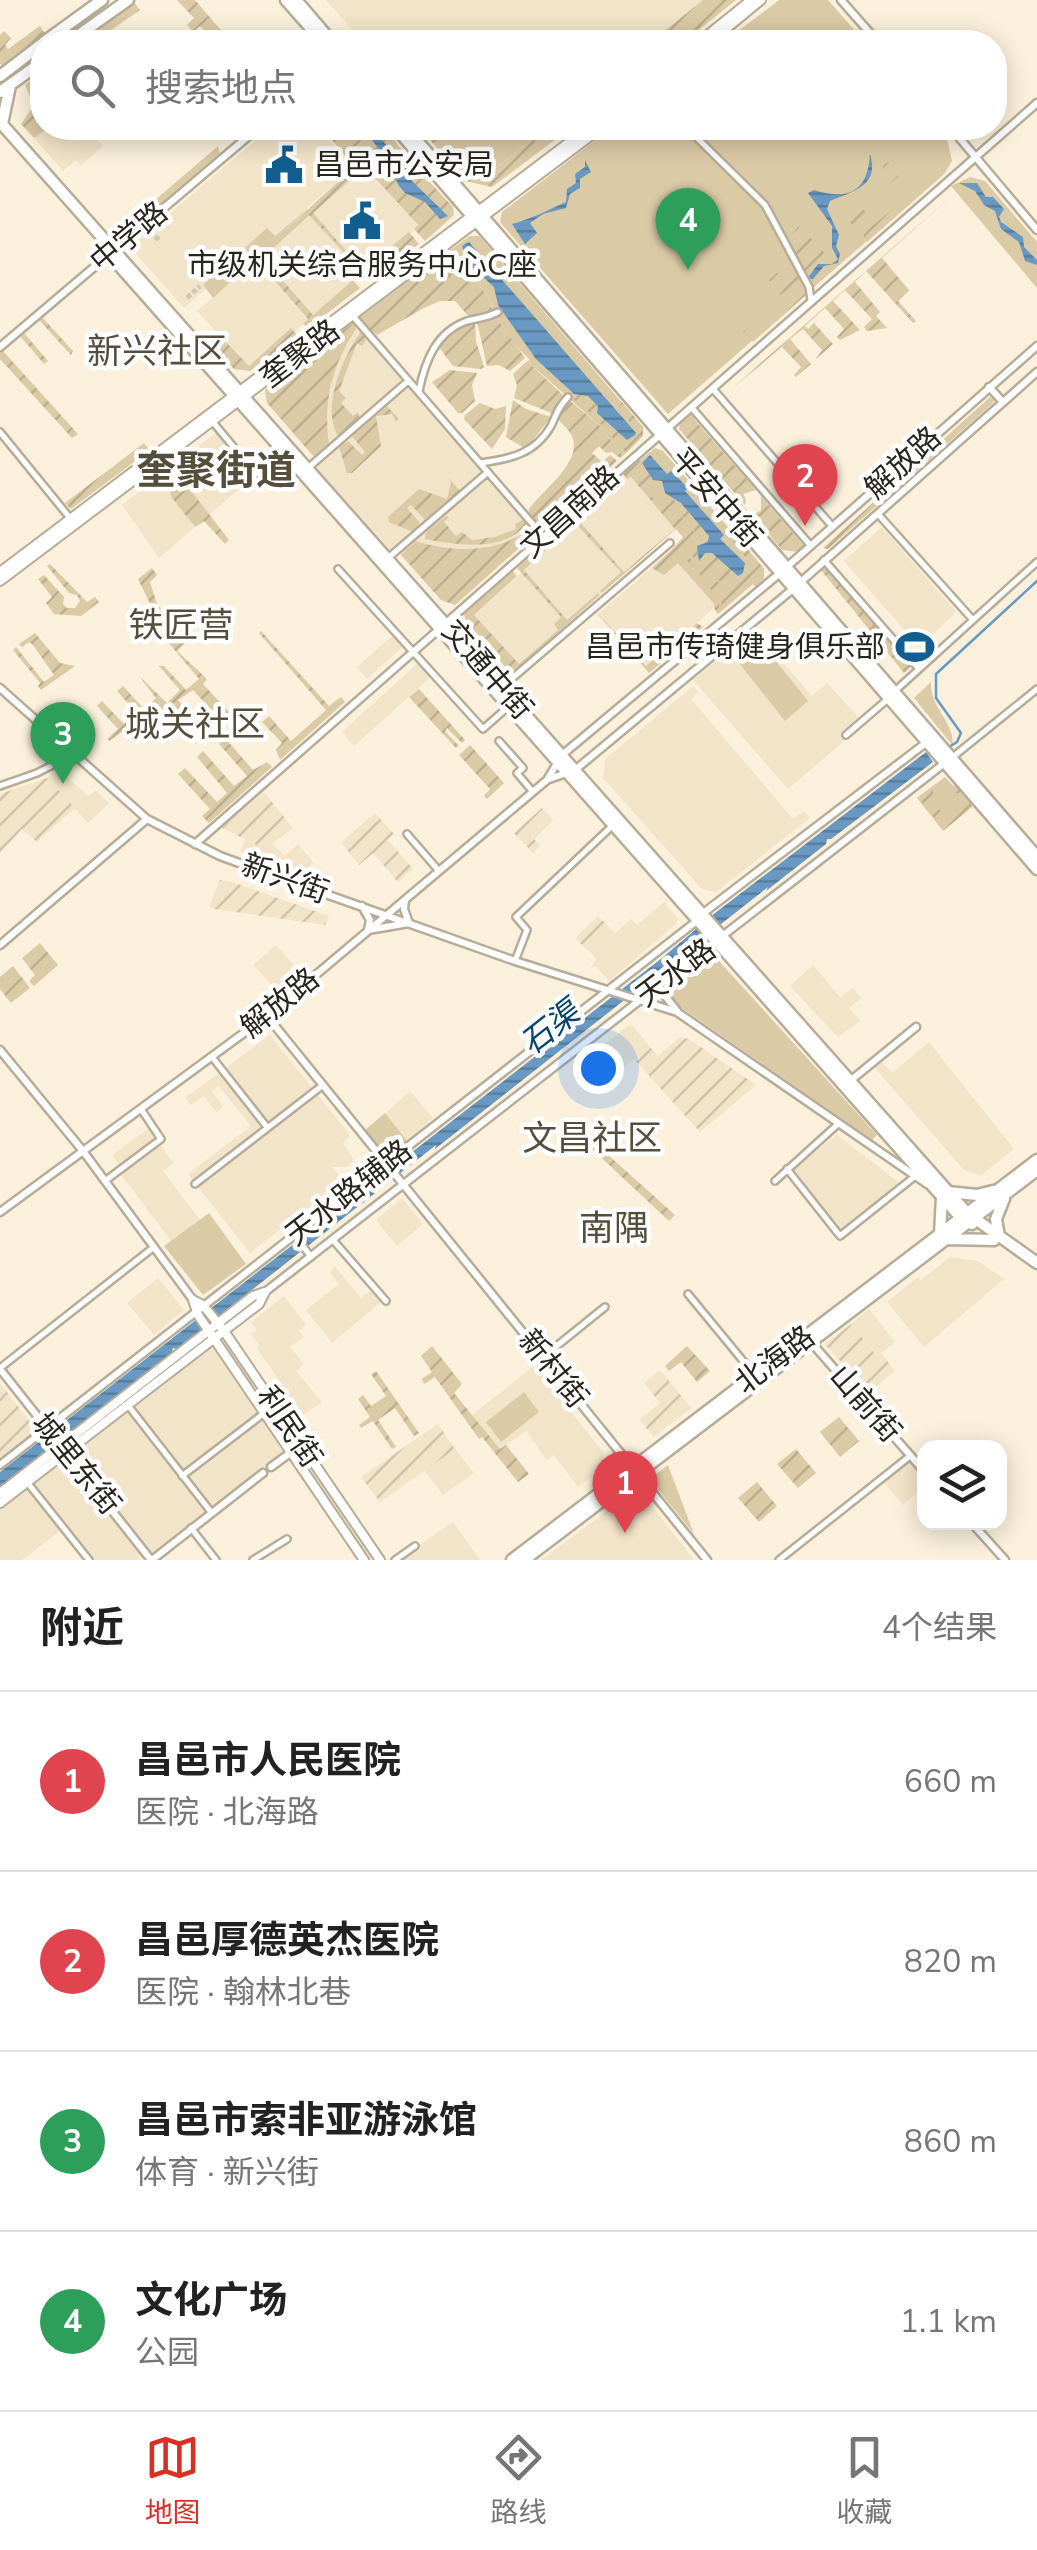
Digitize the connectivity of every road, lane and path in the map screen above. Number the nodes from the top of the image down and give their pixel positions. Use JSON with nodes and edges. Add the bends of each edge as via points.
{"nodes":[{"id":1,"x":102,"y":0,"type":"edge"},
{"id":2,"x":128,"y":0,"type":"edge"},
{"id":3,"x":286,"y":0,"type":"edge"},
{"id":4,"x":296,"y":0,"type":"edge"},
{"id":5,"x":750,"y":0,"type":"edge"},
{"id":6,"x":761,"y":0,"type":"edge"},
{"id":7,"x":842,"y":0,"type":"edge"},
{"id":8,"x":61,"y":30,"type":"edge"},
{"id":9,"x":86,"y":30,"type":"edge"},
{"id":10,"x":312,"y":30,"type":"edge"},
{"id":11,"x":322,"y":30,"type":"edge"},
{"id":12,"x":714,"y":30,"type":"edge"},
{"id":13,"x":725,"y":30,"type":"edge"},
{"id":14,"x":868,"y":30,"type":"edge"},
{"id":15,"x":30,"y":53,"type":"edge"},
{"id":16,"x":30,"y":71,"type":"edge"},
{"id":17,"x":1,"y":75,"type":"edge"},
{"id":18,"x":11,"y":84,"type":"junction"},
{"id":19,"x":0,"y":92,"type":"edge"},
{"id":20,"x":1037,"y":103,"type":"edge"},
{"id":21,"x":0,"y":128,"type":"edge"},
{"id":22,"x":1007,"y":129,"type":"edge"},
{"id":23,"x":245,"y":140,"type":"edge"},
{"id":24,"x":407,"y":140,"type":"edge"},
{"id":25,"x":416,"y":140,"type":"edge"},
{"id":26,"x":573,"y":140,"type":"edge"},
{"id":27,"x":584,"y":140,"type":"edge"},
{"id":28,"x":699,"y":140,"type":"edge"},
{"id":29,"x":961,"y":140,"type":"edge"},
{"id":30,"x":994,"y":140,"type":"edge"},
{"id":31,"x":975,"y":156,"type":"junction"},
{"id":32,"x":477,"y":216,"type":"junction"},
{"id":33,"x":1037,"y":230,"type":"edge"},
{"id":34,"x":112,"y":252,"type":"junction"},
{"id":35,"x":811,"y":300,"type":"junction"},
{"id":36,"x":498,"y":312,"type":"dead end"},
{"id":37,"x":352,"y":315,"type":"junction"},
{"id":38,"x":1037,"y":346,"type":"edge"},
{"id":39,"x":0,"y":347,"type":"edge"},
{"id":40,"x":1037,"y":372,"type":"edge"},
{"id":41,"x":408,"y":380,"type":"junction"},
{"id":42,"x":712,"y":386,"type":"junction"},
{"id":43,"x":990,"y":387,"type":"junction"},
{"id":44,"x":419,"y":392,"type":"junction"},
{"id":45,"x":239,"y":395,"type":"junction"},
{"id":46,"x":568,"y":397,"type":"dead end"},
{"id":47,"x":1004,"y":402,"type":"junction"},
{"id":48,"x":690,"y":406,"type":"junction"},
{"id":49,"x":212,"y":421,"type":"junction"},
{"id":50,"x":662,"y":430,"type":"junction"},
{"id":51,"x":0,"y":432,"type":"edge"},
{"id":52,"x":282,"y":450,"type":"junction"},
{"id":53,"x":480,"y":463,"type":"junction"},
{"id":54,"x":308,"y":468,"type":"junction"},
{"id":55,"x":488,"y":472,"type":"junction"},
{"id":56,"x":877,"y":513,"type":"junction"},
{"id":57,"x":73,"y":521,"type":"junction"},
{"id":58,"x":832,"y":526,"type":"junction"},
{"id":59,"x":543,"y":536,"type":"junction"},
{"id":60,"x":670,"y":543,"type":"dead end"},
{"id":61,"x":811,"y":546,"type":"junction"},
{"id":62,"x":388,"y":558,"type":"junction"},
{"id":63,"x":824,"y":560,"type":"junction"},
{"id":64,"x":1037,"y":562,"type":"edge"},
{"id":65,"x":338,"y":570,"type":"dead end"},
{"id":66,"x":783,"y":570,"type":"junction"},
{"id":67,"x":0,"y":572,"type":"edge"},
{"id":68,"x":0,"y":580,"type":"edge"},
{"id":69,"x":796,"y":585,"type":"junction"},
{"id":70,"x":973,"y":620,"type":"junction"},
{"id":71,"x":442,"y":626,"type":"junction"},
{"id":72,"x":414,"y":652,"type":"junction"},
{"id":73,"x":919,"y":669,"type":"junction"},
{"id":74,"x":502,"y":687,"type":"junction"},
{"id":75,"x":0,"y":688,"type":"edge"},
{"id":76,"x":1037,"y":689,"type":"edge"},
{"id":77,"x":892,"y":695,"type":"junction"},
{"id":78,"x":509,"y":706,"type":"junction"},
{"id":79,"x":846,"y":734,"type":"dead end"},
{"id":80,"x":499,"y":741,"type":"dead end"},
{"id":81,"x":931,"y":743,"type":"junction"},
{"id":82,"x":72,"y":755,"type":"junction"},
{"id":83,"x":560,"y":758,"type":"junction"},
{"id":84,"x":946,"y":758,"type":"junction"},
{"id":85,"x":572,"y":772,"type":"junction"},
{"id":86,"x":548,"y":780,"type":"junction"},
{"id":87,"x":0,"y":786,"type":"edge"},
{"id":88,"x":533,"y":792,"type":"junction"},
{"id":89,"x":147,"y":819,"type":"junction"},
{"id":90,"x":614,"y":825,"type":"junction"},
{"id":91,"x":407,"y":834,"type":"dead end"},
{"id":92,"x":195,"y":844,"type":"junction"},
{"id":93,"x":1037,"y":857,"type":"edge"},
{"id":94,"x":1037,"y":869,"type":"edge"},
{"id":95,"x":439,"y":871,"type":"junction"},
{"id":96,"x":404,"y":900,"type":"junction"},
{"id":97,"x":364,"y":906,"type":"junction"},
{"id":98,"x":387,"y":914,"type":"junction"},
{"id":99,"x":702,"y":919,"type":"junction"},
{"id":100,"x":408,"y":923,"type":"junction"},
{"id":101,"x":368,"y":930,"type":"junction"},
{"id":102,"x":717,"y":936,"type":"junction"},
{"id":103,"x":0,"y":945,"type":"edge"},
{"id":104,"x":515,"y":961,"type":"junction"},
{"id":105,"x":667,"y":980,"type":"junction"},
{"id":106,"x":590,"y":985,"type":"junction"},
{"id":107,"x":610,"y":991,"type":"junction"},
{"id":108,"x":635,"y":999,"type":"junction"},
{"id":109,"x":594,"y":1001,"type":"junction"},
{"id":110,"x":678,"y":1012,"type":"junction"},
{"id":111,"x":267,"y":1016,"type":"junction"},
{"id":112,"x":916,"y":1027,"type":"dead end"},
{"id":113,"x":0,"y":1050,"type":"edge"},
{"id":114,"x":212,"y":1057,"type":"junction"},
{"id":115,"x":850,"y":1080,"type":"junction"},
{"id":116,"x":323,"y":1084,"type":"junction"},
{"id":117,"x":141,"y":1109,"type":"junction"},
{"id":118,"x":838,"y":1124,"type":"junction"},
{"id":119,"x":268,"y":1127,"type":"junction"},
{"id":120,"x":83,"y":1152,"type":"junction"},
{"id":121,"x":1037,"y":1160,"type":"edge"},
{"id":122,"x":387,"y":1166,"type":"junction"},
{"id":123,"x":788,"y":1169,"type":"junction"},
{"id":124,"x":1037,"y":1170,"type":"edge"},
{"id":125,"x":914,"y":1177,"type":"junction"},
{"id":126,"x":105,"y":1181,"type":"junction"},
{"id":127,"x":774,"y":1181,"type":"dead end"},
{"id":128,"x":401,"y":1182,"type":"junction"},
{"id":129,"x":195,"y":1184,"type":"dead end"},
{"id":130,"x":1004,"y":1190,"type":"junction"},
{"id":131,"x":942,"y":1193,"type":"junction"},
{"id":132,"x":0,"y":1212,"type":"edge"},
{"id":133,"x":968,"y":1218,"type":"junction"},
{"id":134,"x":943,"y":1237,"type":"junction"},
{"id":135,"x":297,"y":1238,"type":"dead end"},
{"id":136,"x":996,"y":1238,"type":"junction"},
{"id":137,"x":333,"y":1240,"type":"junction"},
{"id":138,"x":154,"y":1247,"type":"junction"},
{"id":139,"x":309,"y":1254,"type":"junction"},
{"id":140,"x":1037,"y":1263,"type":"edge"},
{"id":141,"x":1037,"y":1271,"type":"edge"},
{"id":142,"x":265,"y":1292,"type":"joint"},
{"id":143,"x":688,"y":1294,"type":"dead end"},
{"id":144,"x":192,"y":1300,"type":"joint"},
{"id":145,"x":386,"y":1301,"type":"dead end"},
{"id":146,"x":605,"y":1307,"type":"dead end"},
{"id":147,"x":201,"y":1310,"type":"junction"},
{"id":148,"x":214,"y":1328,"type":"junction"},
{"id":149,"x":808,"y":1339,"type":"junction"},
{"id":150,"x":543,"y":1357,"type":"junction"},
{"id":151,"x":0,"y":1368,"type":"edge"},
{"id":152,"x":755,"y":1376,"type":"junction"},
{"id":153,"x":128,"y":1404,"type":"junction"},
{"id":154,"x":264,"y":1413,"type":"junction"},
{"id":155,"x":48,"y":1431,"type":"junction"},
{"id":156,"x":62,"y":1447,"type":"junction"},
{"id":157,"x":290,"y":1452,"type":"junction"},
{"id":158,"x":910,"y":1456,"type":"junction"},
{"id":159,"x":917,"y":1464,"type":"edge"},
{"id":160,"x":0,"y":1465,"type":"edge"},
{"id":161,"x":271,"y":1467,"type":"dead end"},
{"id":162,"x":636,"y":1471,"type":"junction"},
{"id":163,"x":263,"y":1473,"type":"dead end"},
{"id":164,"x":182,"y":1476,"type":"junction"},
{"id":165,"x":27,"y":1482,"type":"junction"},
{"id":166,"x":0,"y":1494,"type":"edge"},
{"id":167,"x":0,"y":1503,"type":"edge"},
{"id":168,"x":211,"y":1512,"type":"junction"},
{"id":169,"x":191,"y":1528,"type":"junction"},
{"id":170,"x":978,"y":1530,"type":"edge"},
{"id":171,"x":287,"y":1538,"type":"dead end"},
{"id":172,"x":414,"y":1546,"type":"dead end"},
{"id":173,"x":89,"y":1560,"type":"edge"},
{"id":174,"x":152,"y":1560,"type":"edge"},
{"id":175,"x":216,"y":1560,"type":"edge"},
{"id":176,"x":253,"y":1560,"type":"edge"},
{"id":177,"x":364,"y":1560,"type":"edge"},
{"id":178,"x":380,"y":1560,"type":"edge"},
{"id":179,"x":395,"y":1560,"type":"edge"},
{"id":180,"x":512,"y":1560,"type":"edge"},
{"id":181,"x":524,"y":1560,"type":"edge"},
{"id":182,"x":707,"y":1560,"type":"edge"},
{"id":183,"x":779,"y":1560,"type":"edge"},
{"id":184,"x":1005,"y":1560,"type":"edge"}],
"edges":[{"from":1,"to":8,"type":"main road"},
{"from":2,"to":9,"type":"main road"},
{"from":3,"to":10,"type":"main road"},
{"from":4,"to":11,"type":"main road"},
{"from":5,"to":12,"type":"main road"},
{"from":6,"to":13,"type":"main road"},
{"from":7,"to":14,"type":"street"},
{"from":15,"to":17,"type":"main road"},
{"from":16,"to":18,"type":"main road"},
{"from":18,"to":19,"type":"main road"},
{"from":18,"to":21,"type":"main road"},
{"from":20,"to":22,"type":"street","name":"文昌南路"},
{"from":21,"to":34,"type":"main road","name":"交通中街"},
{"from":23,"to":34,"type":"street","name":"中学路"},
{"from":24,"to":32,"type":"main road","name":"平安中街"},
{"from":25,"to":32,"type":"main road","name":"平安中街"},
{"from":26,"to":32,"type":"main road","name":"奎聚路"},
{"from":27,"to":32,"type":"main road","name":"奎聚路"},
{"from":28,"to":35,"type":"street","via":[[765,205]]},
{"from":29,"to":31,"type":"street"},
{"from":30,"to":31,"type":"street","name":"文昌南路"},
{"from":31,"to":33,"type":"street"},
{"from":31,"to":35,"type":"street","name":"文昌南路"},
{"from":32,"to":37,"type":"main road","name":"奎聚路"},
{"from":32,"to":45,"type":"main road","name":"奎聚路"},
{"from":32,"to":50,"type":"main road","name":"平安中街"},
{"from":34,"to":39,"type":"street","name":"中学路"},
{"from":34,"to":45,"type":"main road","name":"交通中街"},
{"from":35,"to":42,"type":"street","name":"文昌南路"},
{"from":36,"to":44,"type":"street","via":[[444,334],[428,358]]},
{"from":37,"to":41,"type":"street"},
{"from":37,"to":45,"type":"main road","name":"奎聚路"},
{"from":38,"to":43,"type":"street","name":"解放路"},
{"from":40,"to":47,"type":"street","name":"解放路"},
{"from":41,"to":44,"type":"street"},
{"from":41,"to":54,"type":"street"},
{"from":42,"to":48,"type":"street","name":"文昌南路"},
{"from":42,"to":58,"type":"street"},
{"from":43,"to":47,"type":"street"},
{"from":43,"to":58,"type":"street","name":"解放路"},
{"from":44,"to":53,"type":"street"},
{"from":45,"to":49,"type":"main road","name":"奎聚路"},
{"from":45,"to":52,"type":"main road","name":"交通中街"},
{"from":45,"to":54,"type":"main road","name":"交通中街"},
{"from":45,"to":57,"type":"main road","name":"奎聚路"},
{"from":46,"to":53,"type":"street","via":[[530,449]]},
{"from":47,"to":56,"type":"street","name":"解放路"},
{"from":48,"to":50,"type":"street","name":"文昌南路"},
{"from":48,"to":61,"type":"street"},
{"from":49,"to":52,"type":"street","via":[[256,474]]},
{"from":49,"to":57,"type":"main road","name":"奎聚路"},
{"from":50,"to":59,"type":"street","name":"文昌南路"},
{"from":50,"to":66,"type":"main road","name":"平安中街"},
{"from":51,"to":57,"type":"street"},
{"from":52,"to":71,"type":"main road","name":"交通中街"},
{"from":53,"to":55,"type":"street"},
{"from":54,"to":62,"type":"main road","name":"交通中街"},
{"from":55,"to":59,"type":"street"},
{"from":55,"to":62,"type":"street"},
{"from":56,"to":63,"type":"street","name":"解放路"},
{"from":56,"to":70,"type":"street"},
{"from":57,"to":67,"type":"main road","name":"奎聚路"},
{"from":57,"to":68,"type":"main road","name":"奎聚路"},
{"from":58,"to":61,"type":"street","name":"解放路"},
{"from":59,"to":71,"type":"street","name":"文昌南路"},
{"from":60,"to":74,"type":"street"},
{"from":61,"to":66,"type":"street","name":"解放路"},
{"from":62,"to":71,"type":"main road","name":"交通中街"},
{"from":63,"to":69,"type":"street","name":"解放路"},
{"from":63,"to":73,"type":"street"},
{"from":64,"to":70,"type":"street"},
{"from":65,"to":72,"type":"street"},
{"from":66,"to":69,"type":"main road","name":"平安中街"},
{"from":66,"to":83,"type":"street","name":"解放路"},
{"from":69,"to":77,"type":"main road","name":"平安中街"},
{"from":69,"to":85,"type":"street","name":"解放路"},
{"from":70,"to":73,"type":"street"},
{"from":71,"to":72,"type":"street","name":"文昌南路"},
{"from":71,"to":74,"type":"main road","name":"交通中街"},
{"from":71,"to":78,"type":"main road","name":"交通中街"},
{"from":72,"to":78,"type":"street","via":[[483,729]]},
{"from":72,"to":92,"type":"street","name":"文昌南路"},
{"from":73,"to":77,"type":"street"},
{"from":74,"to":83,"type":"main road","name":"交通中街"},
{"from":75,"to":82,"type":"street","name":"新兴街"},
{"from":76,"to":84,"type":"street","name":"天水路"},
{"from":77,"to":79,"type":"street"},
{"from":77,"to":81,"type":"main road","name":"平安中街"},
{"from":78,"to":83,"type":"main road","name":"交通中街"},
{"from":80,"to":88,"type":"street"},
{"from":81,"to":84,"type":"main road","name":"平安中街"},
{"from":81,"to":99,"type":"street","name":"天水路辅路"},
{"from":82,"to":87,"type":"street"},
{"from":82,"to":89,"type":"street","name":"新兴街"},
{"from":83,"to":85,"type":"main road","name":"交通中街"},
{"from":83,"to":86,"type":"street","name":"解放路"},
{"from":84,"to":93,"type":"main road","name":"平安中街"},
{"from":84,"to":94,"type":"main road","name":"平安中街"},
{"from":84,"to":102,"type":"street","name":"天水路"},
{"from":85,"to":86,"type":"street","name":"解放路"},
{"from":85,"to":90,"type":"main road","name":"交通中街"},
{"from":85,"to":99,"type":"main road","name":"交通中街"},
{"from":86,"to":88,"type":"street","name":"解放路"},
{"from":88,"to":95,"type":"street","name":"解放路"},
{"from":89,"to":92,"type":"street","name":"新兴街"},
{"from":89,"to":103,"type":"street"},
{"from":90,"to":99,"type":"main road","name":"交通中街"},
{"from":90,"to":104,"type":"street","via":[[516,917],[527,930]]},
{"from":91,"to":95,"type":"street"},
{"from":92,"to":97,"type":"street","name":"新兴街"},
{"from":95,"to":96,"type":"street","name":"解放路"},
{"from":96,"to":97,"type":"street"},
{"from":96,"to":98,"type":"street","name":"解放路"},
{"from":96,"to":100,"type":"street"},
{"from":97,"to":98,"type":"street","name":"新兴街"},
{"from":97,"to":101,"type":"street"},
{"from":98,"to":100,"type":"street","name":"新兴街"},
{"from":98,"to":101,"type":"street","name":"解放路"},
{"from":99,"to":102,"type":"main road","name":"交通中街"},
{"from":99,"to":107,"type":"street","name":"天水路辅路"},
{"from":100,"to":101,"type":"street"},
{"from":100,"to":104,"type":"street","name":"新兴街"},
{"from":101,"to":111,"type":"street","name":"解放路"},
{"from":102,"to":105,"type":"street","name":"天水路"},
{"from":102,"to":115,"type":"main road","name":"交通中街"},
{"from":102,"to":131,"type":"main road","name":"交通中街"},
{"from":104,"to":106,"type":"street","name":"新兴街"},
{"from":105,"to":108,"type":"street","name":"天水路"},
{"from":105,"to":110,"type":"street","via":[[666,998]]},
{"from":106,"to":107,"type":"street","name":"新兴街"},
{"from":106,"to":109,"type":"street"},
{"from":107,"to":108,"type":"street","name":"新兴街"},
{"from":107,"to":109,"type":"street","name":"天水路辅路"},
{"from":108,"to":110,"type":"street"},
{"from":108,"to":128,"type":"street","name":"天水路"},
{"from":109,"to":122,"type":"street","name":"天水路辅路"},
{"from":110,"to":118,"type":"street"},
{"from":111,"to":114,"type":"street","name":"解放路"},
{"from":111,"to":116,"type":"street"},
{"from":112,"to":115,"type":"street"},
{"from":113,"to":120,"type":"street","name":"利民街"},
{"from":114,"to":117,"type":"street","name":"解放路"},
{"from":114,"to":119,"type":"street"},
{"from":115,"to":131,"type":"main road","name":"交通中街"},
{"from":116,"to":119,"type":"street"},
{"from":116,"to":122,"type":"street"},
{"from":117,"to":120,"type":"street","name":"解放路"},
{"from":117,"to":126,"type":"street","via":[[162,1139]]},
{"from":118,"to":123,"type":"street"},
{"from":118,"to":125,"type":"street"},
{"from":119,"to":129,"type":"street"},
{"from":120,"to":126,"type":"street","name":"利民街"},
{"from":120,"to":132,"type":"street","name":"解放路"},
{"from":121,"to":130,"type":"main road","name":"北海路"},
{"from":122,"to":128,"type":"street","name":"新村街"},
{"from":122,"to":147,"type":"street","name":"天水路辅路"},
{"from":123,"to":125,"type":"street","via":[[840,1236]]},
{"from":123,"to":127,"type":"street"},
{"from":124,"to":130,"type":"main road","name":"北海路"},
{"from":125,"to":131,"type":"street"},
{"from":126,"to":138,"type":"street","name":"利民街"},
{"from":128,"to":137,"type":"street","name":"天水路"},
{"from":128,"to":150,"type":"street","name":"新村街"},
{"from":130,"to":131,"type":"main road"},
{"from":130,"to":133,"type":"main road","name":"北海路"},
{"from":130,"to":136,"type":"main road"},
{"from":131,"to":133,"type":"main road","name":"交通中街"},
{"from":131,"to":134,"type":"main road"},
{"from":133,"to":134,"type":"main road","name":"北海路"},
{"from":133,"to":136,"type":"main road","name":"交通中街"},
{"from":134,"to":136,"type":"main road"},
{"from":134,"to":149,"type":"main road","name":"北海路"},
{"from":135,"to":139,"type":"street"},
{"from":136,"to":140,"type":"main road"},
{"from":136,"to":141,"type":"main road"},
{"from":137,"to":139,"type":"street","name":"天水路"},
{"from":137,"to":145,"type":"street"},
{"from":138,"to":144,"type":"street","name":"利民街"},
{"from":138,"to":151,"type":"street"},
{"from":139,"to":142,"type":"street","name":"天水路"},
{"from":142,"to":148,"type":"main road","name":"天水路"},
{"from":143,"to":152,"type":"street"},
{"from":144,"to":147,"type":"main road","name":"利民街"},
{"from":146,"to":150,"type":"street"},
{"from":147,"to":148,"type":"main road","name":"利民街"},
{"from":147,"to":155,"type":"street","name":"天水路辅路"},
{"from":148,"to":153,"type":"main road","name":"天水路"},
{"from":148,"to":154,"type":"main road","name":"利民街"},
{"from":148,"to":156,"type":"main road","name":"天水路"},
{"from":148,"to":178,"type":"main road","name":"利民街"},
{"from":149,"to":152,"type":"main road","name":"北海路"},
{"from":149,"to":158,"type":"street","name":"山前街"},
{"from":149,"to":162,"type":"main road","name":"北海路"},
{"from":150,"to":162,"type":"street","name":"新村街"},
{"from":151,"to":155,"type":"street","name":"城里东街"},
{"from":152,"to":162,"type":"main road","name":"北海路"},
{"from":153,"to":156,"type":"main road","name":"天水路"},
{"from":153,"to":164,"type":"street"},
{"from":154,"to":157,"type":"main road","name":"利民街"},
{"from":154,"to":164,"type":"street"},
{"from":155,"to":156,"type":"street","name":"城里东街"},
{"from":155,"to":160,"type":"street","name":"天水路辅路"},
{"from":156,"to":165,"type":"main road","name":"天水路"},
{"from":156,"to":166,"type":"main road","name":"天水路"},
{"from":156,"to":174,"type":"street","name":"城里东街"},
{"from":157,"to":161,"type":"street"},
{"from":157,"to":177,"type":"main road","name":"利民街"},
{"from":158,"to":159,"type":"street","name":"山前街"},
{"from":158,"to":183,"type":"street"},
{"from":162,"to":180,"type":"main road","name":"北海路"},
{"from":162,"to":181,"type":"main road","name":"北海路"},
{"from":162,"to":182,"type":"street","name":"新村街"},
{"from":163,"to":168,"type":"street"},
{"from":164,"to":168,"type":"street"},
{"from":165,"to":167,"type":"main road","name":"天水路"},
{"from":165,"to":173,"type":"street"},
{"from":168,"to":169,"type":"street"},
{"from":169,"to":174,"type":"street"},
{"from":169,"to":175,"type":"street"},
{"from":170,"to":184,"type":"street"},
{"from":171,"to":176,"type":"street"},
{"from":172,"to":179,"type":"street"}]}
